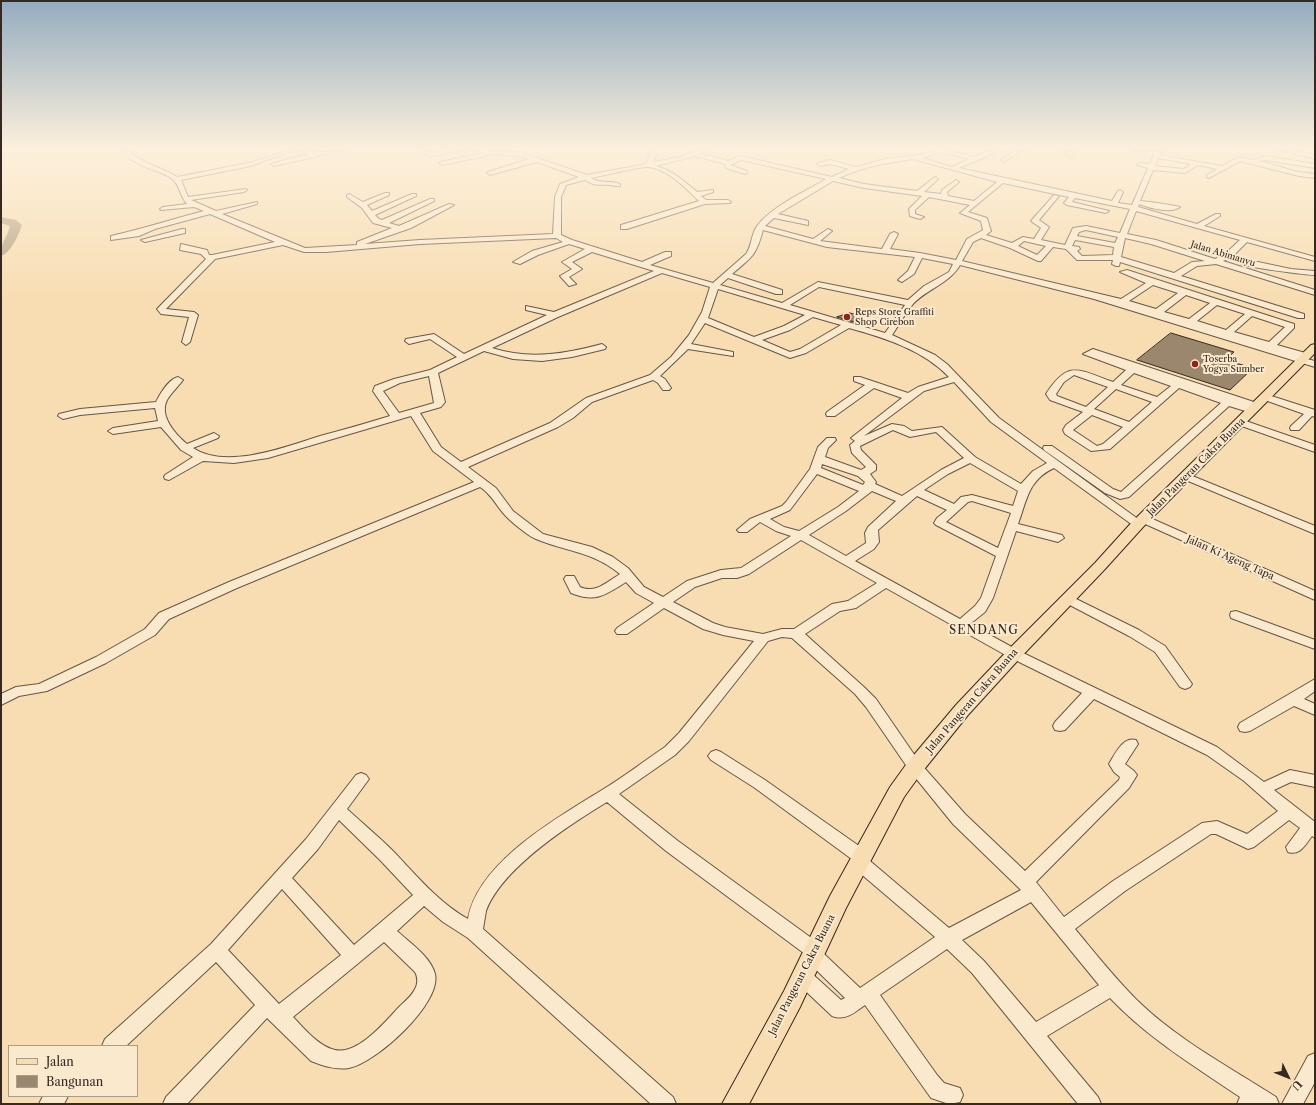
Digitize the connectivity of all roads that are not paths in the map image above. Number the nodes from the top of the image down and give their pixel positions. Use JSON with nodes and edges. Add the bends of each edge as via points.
{"nodes":[{"id":1,"x":186,"y":199,"type":"edge"},
{"id":2,"x":353,"y":199,"type":"edge"},
{"id":3,"x":376,"y":199,"type":"edge"},
{"id":4,"x":406,"y":199,"type":"edge"},
{"id":5,"x":558,"y":199,"type":"edge"},
{"id":6,"x":700,"y":199,"type":"edge"},
{"id":7,"x":798,"y":199,"type":"edge"},
{"id":8,"x":923,"y":199,"type":"edge"},
{"id":9,"x":952,"y":199,"type":"edge"},
{"id":10,"x":982,"y":199,"type":"edge"},
{"id":11,"x":1054,"y":199,"type":"edge"},
{"id":12,"x":1071,"y":199,"type":"edge"},
{"id":13,"x":1092,"y":199,"type":"edge"},
{"id":14,"x":1116,"y":199,"type":"edge"},
{"id":15,"x":1138,"y":199,"type":"edge"},
{"id":16,"x":432,"y":200,"type":"dead end"},
{"id":17,"x":704,"y":202,"type":"junction"},
{"id":18,"x":728,"y":202,"type":"dead end"},
{"id":19,"x":255,"y":203,"type":"dead end"},
{"id":20,"x":1114,"y":203,"type":"junction"},
{"id":21,"x":363,"y":204,"type":"junction"},
{"id":22,"x":976,"y":204,"type":"junction"},
{"id":23,"x":196,"y":205,"type":"junction"},
{"id":24,"x":451,"y":205,"type":"dead end"},
{"id":25,"x":1135,"y":205,"type":"junction"},
{"id":26,"x":1177,"y":207,"type":"dead end"},
{"id":27,"x":164,"y":209,"type":"dead end"},
{"id":28,"x":1106,"y":211,"type":"dead end"},
{"id":29,"x":215,"y":212,"type":"junction"},
{"id":30,"x":373,"y":213,"type":"junction"},
{"id":31,"x":772,"y":215,"type":"junction"},
{"id":32,"x":1218,"y":215,"type":"dead end"},
{"id":33,"x":920,"y":217,"type":"dead end"},
{"id":34,"x":382,"y":223,"type":"junction"},
{"id":35,"x":805,"y":223,"type":"dead end"},
{"id":36,"x":1198,"y":226,"type":"junction"},
{"id":37,"x":624,"y":227,"type":"dead end"},
{"id":38,"x":760,"y":227,"type":"junction"},
{"id":39,"x":399,"y":228,"type":"junction"},
{"id":40,"x":141,"y":231,"type":"junction"},
{"id":41,"x":182,"y":231,"type":"dead end"},
{"id":42,"x":828,"y":231,"type":"dead end"},
{"id":43,"x":894,"y":234,"type":"dead end"},
{"id":44,"x":980,"y":235,"type":"junction"},
{"id":45,"x":557,"y":236,"type":"junction"},
{"id":46,"x":1124,"y":236,"type":"junction"},
{"id":47,"x":1073,"y":237,"type":"junction"},
{"id":48,"x":114,"y":238,"type":"dead end"},
{"id":49,"x":153,"y":238,"type":"junction"},
{"id":50,"x":1246,"y":239,"type":"junction"},
{"id":51,"x":145,"y":240,"type":"dead end"},
{"id":52,"x":1037,"y":241,"type":"junction"},
{"id":53,"x":569,"y":242,"type":"junction"},
{"id":54,"x":814,"y":242,"type":"junction"},
{"id":55,"x":283,"y":243,"type":"junction"},
{"id":56,"x":1050,"y":244,"type":"junction"},
{"id":57,"x":184,"y":246,"type":"dead end"},
{"id":58,"x":1013,"y":246,"type":"junction"},
{"id":59,"x":1118,"y":246,"type":"junction"},
{"id":60,"x":358,"y":247,"type":"junction"},
{"id":61,"x":1068,"y":247,"type":"junction"},
{"id":62,"x":591,"y":249,"type":"junction"},
{"id":63,"x":885,"y":251,"type":"junction"},
{"id":64,"x":668,"y":254,"type":"dead end"},
{"id":65,"x":920,"y":255,"type":"junction"},
{"id":66,"x":212,"y":257,"type":"junction"},
{"id":67,"x":1315,"y":259,"type":"edge"},
{"id":68,"x":1116,"y":260,"type":"junction"},
{"id":69,"x":516,"y":262,"type":"dead end"},
{"id":70,"x":1216,"y":262,"type":"junction"},
{"id":71,"x":959,"y":263,"type":"junction"},
{"id":72,"x":1246,"y":264,"type":"dead end"},
{"id":73,"x":643,"y":265,"type":"junction"},
{"id":74,"x":662,"y":270,"type":"junction"},
{"id":75,"x":1124,"y":272,"type":"dead end"},
{"id":76,"x":1315,"y":273,"type":"edge"},
{"id":77,"x":726,"y":275,"type":"junction"},
{"id":78,"x":1174,"y":276,"type":"junction"},
{"id":79,"x":902,"y":280,"type":"dead end"},
{"id":80,"x":1152,"y":282,"type":"junction"},
{"id":81,"x":572,"y":284,"type":"dead end"},
{"id":82,"x":715,"y":285,"type":"junction"},
{"id":83,"x":779,"y":292,"type":"dead end"},
{"id":84,"x":1185,"y":292,"type":"junction"},
{"id":85,"x":1315,"y":294,"type":"edge"},
{"id":86,"x":1097,"y":297,"type":"junction"},
{"id":87,"x":1122,"y":302,"type":"junction"},
{"id":88,"x":1216,"y":302,"type":"junction"},
{"id":89,"x":910,"y":303,"type":"junction"},
{"id":90,"x":784,"y":305,"type":"junction"},
{"id":91,"x":528,"y":308,"type":"dead end"},
{"id":92,"x":1157,"y":313,"type":"junction"},
{"id":93,"x":1251,"y":313,"type":"junction"},
{"id":94,"x":813,"y":314,"type":"junction"},
{"id":95,"x":555,"y":315,"type":"junction"},
{"id":96,"x":1301,"y":316,"type":"dead end"},
{"id":97,"x":704,"y":320,"type":"junction"},
{"id":98,"x":1191,"y":322,"type":"junction"},
{"id":99,"x":848,"y":325,"type":"junction"},
{"id":100,"x":1228,"y":333,"type":"junction"},
{"id":101,"x":887,"y":336,"type":"junction"},
{"id":102,"x":409,"y":341,"type":"dead end"},
{"id":103,"x":754,"y":341,"type":"junction"},
{"id":104,"x":186,"y":342,"type":"dead end"},
{"id":105,"x":685,"y":346,"type":"junction"},
{"id":106,"x":1271,"y":346,"type":"junction"},
{"id":107,"x":602,"y":347,"type":"dead end"},
{"id":108,"x":483,"y":348,"type":"junction"},
{"id":109,"x":730,"y":354,"type":"dead end"},
{"id":110,"x":462,"y":357,"type":"junction"},
{"id":111,"x":1310,"y":357,"type":"edge"},
{"id":112,"x":433,"y":372,"type":"junction"},
{"id":113,"x":653,"y":377,"type":"junction"},
{"id":114,"x":857,"y":378,"type":"dead end"},
{"id":115,"x":956,"y":378,"type":"junction"},
{"id":116,"x":178,"y":380,"type":"dead end"},
{"id":117,"x":1180,"y":383,"type":"junction"},
{"id":118,"x":872,"y":384,"type":"junction"},
{"id":119,"x":1114,"y":386,"type":"junction"},
{"id":120,"x":666,"y":388,"type":"dead end"},
{"id":121,"x":909,"y":397,"type":"junction"},
{"id":122,"x":1230,"y":400,"type":"junction"},
{"id":123,"x":1159,"y":401,"type":"junction"},
{"id":124,"x":160,"y":405,"type":"junction"},
{"id":125,"x":1254,"y":409,"type":"junction"},
{"id":126,"x":414,"y":412,"type":"junction"},
{"id":127,"x":1090,"y":412,"type":"junction"},
{"id":128,"x":1313,"y":413,"type":"edge"},
{"id":129,"x":831,"y":414,"type":"dead end"},
{"id":130,"x":63,"y":416,"type":"dead end"},
{"id":131,"x":396,"y":417,"type":"junction"},
{"id":132,"x":164,"y":423,"type":"junction"},
{"id":133,"x":1131,"y":426,"type":"junction"},
{"id":134,"x":1295,"y":428,"type":"dead end"},
{"id":135,"x":113,"y":430,"type":"dead end"},
{"id":136,"x":214,"y":436,"type":"dead end"},
{"id":137,"x":856,"y":439,"type":"dead end"},
{"id":138,"x":831,"y":440,"type":"dead end"},
{"id":139,"x":184,"y":448,"type":"junction"},
{"id":140,"x":1048,"y":448,"type":"dead end"},
{"id":141,"x":1315,"y":449,"type":"edge"},
{"id":142,"x":201,"y":457,"type":"junction"},
{"id":143,"x":971,"y":459,"type":"junction"},
{"id":144,"x":817,"y":464,"type":"junction"},
{"id":145,"x":1053,"y":464,"type":"junction"},
{"id":146,"x":459,"y":467,"type":"junction"},
{"id":147,"x":862,"y":474,"type":"junction"},
{"id":148,"x":1186,"y":476,"type":"junction"},
{"id":149,"x":169,"y":477,"type":"dead end"},
{"id":150,"x":1085,"y":481,"type":"junction"},
{"id":151,"x":482,"y":482,"type":"junction"},
{"id":152,"x":868,"y":488,"type":"junction"},
{"id":153,"x":916,"y":491,"type":"junction"},
{"id":154,"x":1020,"y":499,"type":"junction"},
{"id":155,"x":904,"y":501,"type":"junction"},
{"id":156,"x":955,"y":508,"type":"junction"},
{"id":157,"x":761,"y":518,"type":"junction"},
{"id":158,"x":1141,"y":522,"type":"junction"},
{"id":159,"x":1011,"y":526,"type":"junction"},
{"id":160,"x":743,"y":530,"type":"dead end"},
{"id":161,"x":1315,"y":530,"type":"edge"},
{"id":162,"x":802,"y":536,"type":"junction"},
{"id":163,"x":1058,"y":538,"type":"dead end"},
{"id":164,"x":1001,"y":554,"type":"junction"},
{"id":165,"x":846,"y":561,"type":"junction"},
{"id":166,"x":628,"y":575,"type":"junction"},
{"id":167,"x":570,"y":579,"type":"dead end"},
{"id":168,"x":885,"y":583,"type":"junction"},
{"id":169,"x":1315,"y":596,"type":"edge"},
{"id":170,"x":1068,"y":599,"type":"junction"},
{"id":171,"x":662,"y":603,"type":"junction"},
{"id":172,"x":1236,"y":615,"type":"dead end"},
{"id":173,"x":961,"y":625,"type":"junction"},
{"id":174,"x":622,"y":631,"type":"dead end"},
{"id":175,"x":796,"y":634,"type":"junction"},
{"id":176,"x":764,"y":638,"type":"junction"},
{"id":177,"x":1315,"y":645,"type":"edge"},
{"id":178,"x":1014,"y":654,"type":"junction"},
{"id":179,"x":1185,"y":684,"type":"dead end"},
{"id":180,"x":1315,"y":684,"type":"edge"},
{"id":181,"x":1092,"y":692,"type":"junction"},
{"id":182,"x":1,"y":700,"type":"edge"},
{"id":183,"x":1293,"y":700,"type":"junction"},
{"id":184,"x":1315,"y":710,"type":"edge"},
{"id":185,"x":1060,"y":726,"type":"dead end"},
{"id":186,"x":1245,"y":726,"type":"dead end"},
{"id":187,"x":1130,"y":744,"type":"dead end"},
{"id":188,"x":716,"y":756,"type":"dead end"},
{"id":189,"x":915,"y":767,"type":"junction"},
{"id":190,"x":361,"y":779,"type":"dead end"},
{"id":191,"x":1315,"y":781,"type":"edge"},
{"id":192,"x":1263,"y":789,"type":"junction"},
{"id":193,"x":608,"y":794,"type":"junction"},
{"id":194,"x":338,"y":810,"type":"junction"},
{"id":195,"x":1290,"y":811,"type":"junction"},
{"id":196,"x":1313,"y":829,"type":"edge"},
{"id":197,"x":1294,"y":847,"type":"dead end"},
{"id":198,"x":861,"y":860,"type":"junction"},
{"id":199,"x":282,"y":878,"type":"junction"},
{"id":200,"x":1029,"y":887,"type":"junction"},
{"id":201,"x":424,"y":895,"type":"junction"},
{"id":202,"x":461,"y":924,"type":"junction"},
{"id":203,"x":1064,"y":927,"type":"junction"},
{"id":204,"x":385,"y":931,"type":"junction"},
{"id":205,"x":948,"y":938,"type":"junction"},
{"id":206,"x":217,"y":950,"type":"junction"},
{"id":207,"x":814,"y":953,"type":"junction"},
{"id":208,"x":353,"y":956,"type":"junction"},
{"id":209,"x":803,"y":977,"type":"junction"},
{"id":210,"x":1112,"y":987,"type":"junction"},
{"id":211,"x":863,"y":996,"type":"junction"},
{"id":212,"x":273,"y":1010,"type":"junction"},
{"id":213,"x":1034,"y":1034,"type":"junction"},
{"id":214,"x":113,"y":1045,"type":"edge"},
{"id":215,"x":1315,"y":1063,"type":"edge"},
{"id":216,"x":953,"y":1095,"type":"dead end"},
{"id":217,"x":57,"y":1097,"type":"edge"},
{"id":218,"x":1257,"y":1101,"type":"edge"},
{"id":219,"x":49,"y":1104,"type":"edge"},
{"id":220,"x":173,"y":1104,"type":"edge"},
{"id":221,"x":666,"y":1104,"type":"edge"},
{"id":222,"x":736,"y":1104,"type":"edge"},
{"id":223,"x":1091,"y":1104,"type":"edge"},
{"id":224,"x":1292,"y":1104,"type":"edge"}],
"edges":[{"from":1,"to":23,"type":"street"},
{"from":2,"to":21,"type":"street"},
{"from":3,"to":21,"type":"street"},
{"from":4,"to":30,"type":"street"},
{"from":5,"to":45,"type":"street"},
{"from":6,"to":17,"type":"street"},
{"from":7,"to":31,"type":"street"},
{"from":8,"to":33,"type":"street","via":[[912,209],[912,214]]},
{"from":9,"to":22,"type":"street"},
{"from":10,"to":22,"type":"street"},
{"from":11,"to":52,"type":"street","via":[[1036,221],[1045,227]]},
{"from":12,"to":28,"type":"street","via":[[1067,203]]},
{"from":13,"to":20,"type":"street"},
{"from":14,"to":20,"type":"street"},
{"from":15,"to":25,"type":"street"},
{"from":16,"to":34,"type":"street"},
{"from":17,"to":18,"type":"street"},
{"from":17,"to":37,"type":"street"},
{"from":19,"to":29,"type":"street"},
{"from":20,"to":25,"type":"street"},
{"from":21,"to":30,"type":"street"},
{"from":22,"to":44,"type":"street","via":[[963,214],[984,220],[988,230]]},
{"from":23,"to":27,"type":"street"},
{"from":23,"to":29,"type":"street"},
{"from":24,"to":39,"type":"street"},
{"from":25,"to":26,"type":"street"},
{"from":25,"to":36,"type":"street"},
{"from":25,"to":46,"type":"street"},
{"from":29,"to":40,"type":"street"},
{"from":29,"to":55,"type":"street"},
{"from":30,"to":34,"type":"street","via":[[376,221]]},
{"from":31,"to":35,"type":"street"},
{"from":31,"to":38,"type":"street"},
{"from":32,"to":36,"type":"street"},
{"from":34,"to":39,"type":"street"},
{"from":36,"to":50,"type":"street"},
{"from":38,"to":54,"type":"street"},
{"from":38,"to":77,"type":"street","via":[[754,249]]},
{"from":39,"to":60,"type":"street"},
{"from":40,"to":48,"type":"street"},
{"from":40,"to":49,"type":"street"},
{"from":41,"to":49,"type":"street"},
{"from":42,"to":54,"type":"street"},
{"from":43,"to":63,"type":"street"},
{"from":44,"to":58,"type":"street"},
{"from":44,"to":71,"type":"street","via":[[970,241]]},
{"from":45,"to":53,"type":"street"},
{"from":45,"to":60,"type":"street"},
{"from":46,"to":47,"type":"street","name":"Jalan Abimanyu","via":[[1081,228],[1076,230]]},
{"from":46,"to":59,"type":"street"},
{"from":46,"to":70,"type":"street","name":"Jalan Abimanyu","via":[[1153,242]]},
{"from":47,"to":59,"type":"street"},
{"from":47,"to":61,"type":"street"},
{"from":49,"to":51,"type":"street"},
{"from":50,"to":67,"type":"street"},
{"from":50,"to":70,"type":"street","via":[[1230,254]]},
{"from":52,"to":56,"type":"street"},
{"from":52,"to":58,"type":"street","via":[[1023,238]]},
{"from":53,"to":62,"type":"street"},
{"from":53,"to":69,"type":"street"},
{"from":54,"to":63,"type":"street"},
{"from":55,"to":60,"type":"street","via":[[310,251]]},
{"from":55,"to":66,"type":"street"},
{"from":56,"to":58,"type":"street","via":[[1038,259]]},
{"from":56,"to":61,"type":"street"},
{"from":57,"to":66,"type":"street","via":[[183,248],[204,252],[206,257]]},
{"from":59,"to":68,"type":"street"},
{"from":61,"to":68,"type":"street","via":[[1080,258]]},
{"from":62,"to":73,"type":"street"},
{"from":62,"to":81,"type":"street","via":[[566,262],[578,270],[564,276]]},
{"from":63,"to":65,"type":"street"},
{"from":64,"to":73,"type":"street"},
{"from":65,"to":71,"type":"street"},
{"from":65,"to":79,"type":"street","via":[[911,272]]},
{"from":66,"to":104,"type":"street","via":[[161,309],[164,312],[194,315]]},
{"from":68,"to":78,"type":"street"},
{"from":70,"to":78,"type":"street","via":[[1194,264]]},
{"from":70,"to":85,"type":"street","name":"Jalan Abimanyu"},
{"from":71,"to":86,"type":"street"},
{"from":71,"to":89,"type":"street","via":[[952,274],[930,285]]},
{"from":72,"to":76,"type":"street"},
{"from":73,"to":74,"type":"street"},
{"from":74,"to":82,"type":"street"},
{"from":74,"to":95,"type":"street"},
{"from":75,"to":80,"type":"street"},
{"from":77,"to":82,"type":"street"},
{"from":77,"to":83,"type":"street"},
{"from":78,"to":96,"type":"street"},
{"from":80,"to":84,"type":"street"},
{"from":80,"to":87,"type":"street"},
{"from":82,"to":90,"type":"street"},
{"from":82,"to":97,"type":"street"},
{"from":84,"to":88,"type":"street"},
{"from":84,"to":92,"type":"street"},
{"from":86,"to":87,"type":"street"},
{"from":86,"to":111,"type":"street"},
{"from":87,"to":92,"type":"street"},
{"from":88,"to":93,"type":"street"},
{"from":88,"to":98,"type":"street"},
{"from":89,"to":90,"type":"street","via":[[818,284]]},
{"from":89,"to":101,"type":"street"},
{"from":90,"to":94,"type":"street"},
{"from":91,"to":95,"type":"street"},
{"from":92,"to":98,"type":"street"},
{"from":93,"to":100,"type":"street"},
{"from":93,"to":106,"type":"street","via":[[1291,326]]},
{"from":94,"to":99,"type":"street"},
{"from":94,"to":103,"type":"street","via":[[792,326]]},
{"from":95,"to":108,"type":"street"},
{"from":97,"to":103,"type":"street"},
{"from":97,"to":105,"type":"street"},
{"from":98,"to":100,"type":"street"},
{"from":99,"to":101,"type":"street"},
{"from":99,"to":103,"type":"street","via":[[793,355]]},
{"from":100,"to":106,"type":"street"},
{"from":101,"to":115,"type":"street","via":[[932,357]]},
{"from":102,"to":110,"type":"street","via":[[431,336]]},
{"from":105,"to":109,"type":"street"},
{"from":105,"to":113,"type":"street"},
{"from":106,"to":111,"type":"street"},
{"from":107,"to":108,"type":"street","via":[[580,354],[549,358],[504,355]]},
{"from":108,"to":110,"type":"street"},
{"from":110,"to":112,"type":"street"},
{"from":111,"to":125,"type":"main road","name":"Jalan Pangeran Cakra Buana"},
{"from":112,"to":126,"type":"street","via":[[440,402],[431,408]]},
{"from":112,"to":131,"type":"street","via":[[378,388]]},
{"from":113,"to":120,"type":"street","via":[[662,381]]},
{"from":113,"to":146,"type":"street","via":[[582,404],[562,421],[545,430]]},
{"from":114,"to":118,"type":"street"},
{"from":115,"to":121,"type":"street","via":[[921,389]]},
{"from":115,"to":145,"type":"street","via":[[995,420]]},
{"from":116,"to":124,"type":"street"},
{"from":117,"to":119,"type":"street","via":[[1134,368]]},
{"from":117,"to":122,"type":"street"},
{"from":117,"to":123,"type":"street"},
{"from":118,"to":121,"type":"street"},
{"from":118,"to":129,"type":"street"},
{"from":119,"to":123,"type":"street"},
{"from":119,"to":127,"type":"street","via":[[1088,410]]},
{"from":119,"to":127,"type":"street","via":[[1076,372],[1064,377],[1051,394],[1053,398]]},
{"from":121,"to":137,"type":"street"},
{"from":122,"to":125,"type":"street"},
{"from":122,"to":150,"type":"street","via":[[1125,495],[1114,494]]},
{"from":123,"to":133,"type":"street"},
{"from":124,"to":130,"type":"street","via":[[80,412]]},
{"from":124,"to":132,"type":"street","via":[[159,410]]},
{"from":125,"to":128,"type":"street"},
{"from":125,"to":141,"type":"street"},
{"from":125,"to":148,"type":"main road","name":"Jalan Pangeran Cakra Buana"},
{"from":126,"to":131,"type":"street"},
{"from":126,"to":146,"type":"street","via":[[437,449]]},
{"from":127,"to":133,"type":"street"},
{"from":127,"to":133,"type":"street","via":[[1068,430],[1095,449],[1106,447]]},
{"from":128,"to":134,"type":"street"},
{"from":131,"to":142,"type":"street","via":[[292,449],[244,459]]},
{"from":132,"to":135,"type":"street"},
{"from":132,"to":139,"type":"street"},
{"from":136,"to":139,"type":"street"},
{"from":138,"to":144,"type":"street","via":[[823,447]]},
{"from":139,"to":142,"type":"street"},
{"from":140,"to":150,"type":"street"},
{"from":142,"to":149,"type":"street"},
{"from":143,"to":147,"type":"street","via":[[938,429],[910,434],[892,427],[854,444],[856,451],[872,468]]},
{"from":143,"to":153,"type":"street"},
{"from":143,"to":154,"type":"street"},
{"from":144,"to":147,"type":"street"},
{"from":144,"to":152,"type":"street"},
{"from":144,"to":157,"type":"street","via":[[786,508]]},
{"from":145,"to":150,"type":"street"},
{"from":145,"to":154,"type":"street","via":[[1038,472]]},
{"from":146,"to":151,"type":"street"},
{"from":147,"to":152,"type":"street","via":[[871,481]]},
{"from":148,"to":158,"type":"main road","name":"Jalan Pangeran Cakra Buana"},
{"from":148,"to":161,"type":"street"},
{"from":150,"to":158,"type":"street","name":"Jalan Ki Ageng Tapa"},
{"from":151,"to":166,"type":"street","via":[[497,495],[509,513],[533,532],[588,550],[614,563]]},
{"from":151,"to":182,"type":"street","via":[[164,616],[150,632],[101,660],[42,688],[16,692]]},
{"from":152,"to":155,"type":"street"},
{"from":152,"to":162,"type":"street"},
{"from":153,"to":155,"type":"street"},
{"from":153,"to":156,"type":"street"},
{"from":154,"to":156,"type":"street","via":[[972,498],[965,499]]},
{"from":154,"to":159,"type":"street"},
{"from":155,"to":165,"type":"street","via":[[872,529],[870,533],[873,542],[870,546]]},
{"from":156,"to":164,"type":"street","via":[[940,523]]},
{"from":157,"to":160,"type":"street"},
{"from":157,"to":162,"type":"street","via":[[780,529]]},
{"from":158,"to":169,"type":"street","name":"Jalan Ki Ageng Tapa"},
{"from":158,"to":170,"type":"main road","name":"Jalan Pangeran Cakra Buana"},
{"from":159,"to":163,"type":"street"},
{"from":159,"to":164,"type":"street"},
{"from":162,"to":165,"type":"street"},
{"from":162,"to":171,"type":"street","via":[[741,572],[698,580]]},
{"from":164,"to":173,"type":"street","via":[[987,598],[980,609]]},
{"from":165,"to":168,"type":"street"},
{"from":166,"to":167,"type":"street","via":[[594,595],[586,595],[575,590]]},
{"from":166,"to":171,"type":"street","via":[[635,586]]},
{"from":168,"to":173,"type":"street"},
{"from":168,"to":175,"type":"street","via":[[851,605],[837,608]]},
{"from":170,"to":178,"type":"main road","name":"Jalan Pangeran Cakra Buana"},
{"from":170,"to":179,"type":"street","via":[[1160,649]]},
{"from":171,"to":174,"type":"street"},
{"from":171,"to":176,"type":"street","via":[[708,626]]},
{"from":172,"to":177,"type":"street"},
{"from":173,"to":178,"type":"street"},
{"from":175,"to":176,"type":"street","via":[[782,633]]},
{"from":175,"to":189,"type":"street","via":[[866,697]]},
{"from":176,"to":193,"type":"street","via":[[670,751]]},
{"from":178,"to":181,"type":"street"},
{"from":178,"to":189,"type":"main road","name":"Jalan Pangeran Cakra Buana","via":[[962,710]]},
{"from":180,"to":183,"type":"street"},
{"from":181,"to":185,"type":"street"},
{"from":181,"to":192,"type":"street","via":[[1212,751]]},
{"from":183,"to":184,"type":"street"},
{"from":183,"to":186,"type":"street"},
{"from":187,"to":200,"type":"street","via":[[1117,764],[1129,775],[1124,784]]},
{"from":188,"to":198,"type":"street","via":[[760,784]]},
{"from":189,"to":198,"type":"main road","name":"Jalan Pangeran Cakra Buana","via":[[897,792]]},
{"from":189,"to":200,"type":"street","via":[[959,819]]},
{"from":190,"to":194,"type":"street"},
{"from":191,"to":192,"type":"street","via":[[1290,776]]},
{"from":192,"to":195,"type":"street"},
{"from":193,"to":202,"type":"street","via":[[563,821],[525,851],[483,898],[474,921]]},
{"from":193,"to":207,"type":"street","via":[[672,846]]},
{"from":194,"to":199,"type":"street"},
{"from":194,"to":201,"type":"street"},
{"from":195,"to":196,"type":"street"},
{"from":195,"to":203,"type":"street","via":[[1248,842],[1217,827],[1208,828],[1118,886]]},
{"from":196,"to":197,"type":"street"},
{"from":198,"to":205,"type":"street"},
{"from":198,"to":207,"type":"main road","name":"Jalan Pangeran Cakra Buana"},
{"from":199,"to":206,"type":"street"},
{"from":199,"to":208,"type":"street"},
{"from":200,"to":203,"type":"street"},
{"from":200,"to":205,"type":"street"},
{"from":201,"to":202,"type":"street"},
{"from":201,"to":204,"type":"street"},
{"from":202,"to":221,"type":"street"},
{"from":203,"to":210,"type":"street"},
{"from":204,"to":208,"type":"street"},
{"from":204,"to":212,"type":"street","via":[[421,966],[426,974],[426,985],[422,996],[384,1037],[367,1050],[351,1058],[336,1060],[318,1054]]},
{"from":205,"to":211,"type":"street"},
{"from":205,"to":213,"type":"street","via":[[978,967]]},
{"from":206,"to":212,"type":"street"},
{"from":206,"to":214,"type":"street"},
{"from":207,"to":209,"type":"main road","name":"Jalan Pangeran Cakra Buana"},
{"from":207,"to":211,"type":"street"},
{"from":208,"to":212,"type":"street"},
{"from":209,"to":211,"type":"street","via":[[839,1010]]},
{"from":209,"to":222,"type":"main road","name":"Jalan Pangeran Cakra Buana"},
{"from":210,"to":213,"type":"street"},
{"from":210,"to":218,"type":"street","via":[[1135,1011],[1162,1033]]},
{"from":211,"to":216,"type":"street","via":[[938,1091]]},
{"from":212,"to":220,"type":"street"},
{"from":213,"to":223,"type":"street"},
{"from":215,"to":224,"type":"street"},
{"from":217,"to":219,"type":"street"}]}
